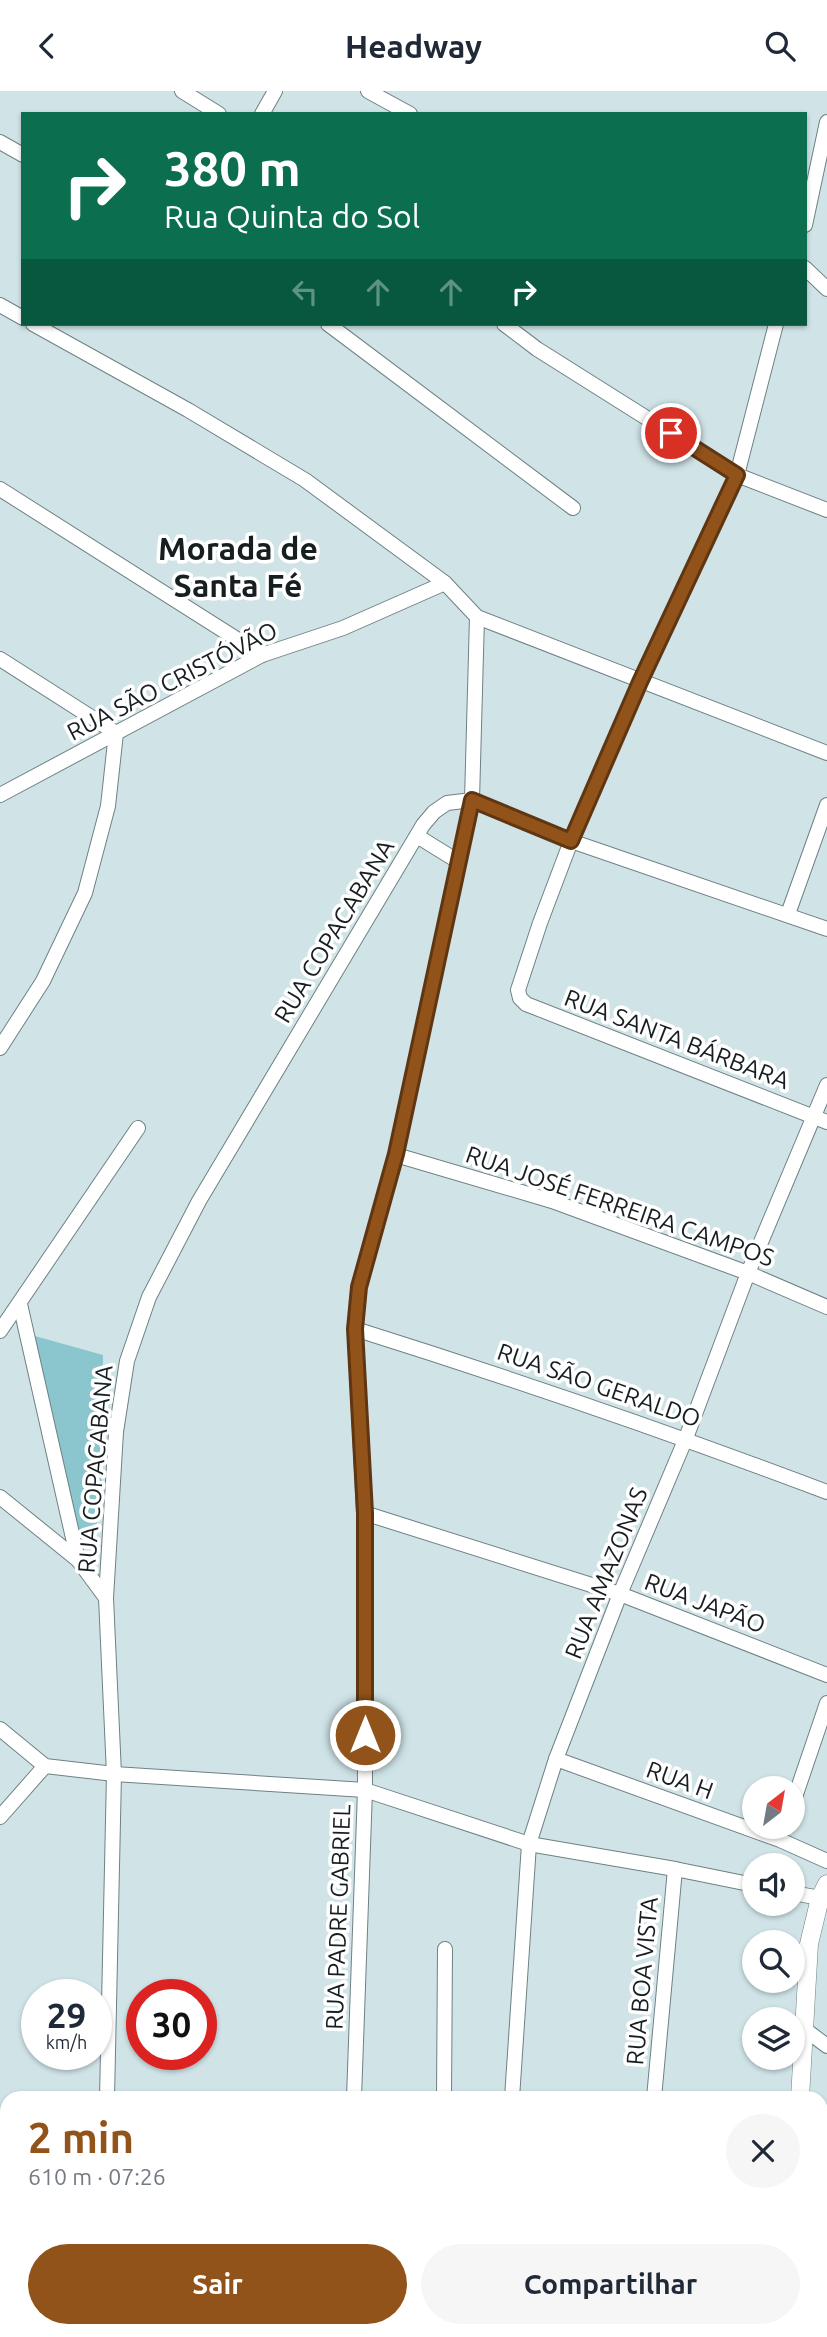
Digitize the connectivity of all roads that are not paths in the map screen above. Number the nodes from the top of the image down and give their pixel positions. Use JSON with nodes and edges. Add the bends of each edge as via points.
{"nodes":[{"id":1,"x":182,"y":91,"type":"edge"},
{"id":2,"x":275,"y":91,"type":"edge"},
{"id":3,"x":368,"y":91,"type":"edge"},
{"id":4,"x":216,"y":112,"type":"edge"},
{"id":5,"x":263,"y":112,"type":"edge"},
{"id":6,"x":406,"y":112,"type":"edge"},
{"id":7,"x":827,"y":122,"type":"edge"},
{"id":8,"x":0,"y":142,"type":"edge"},
{"id":9,"x":21,"y":154,"type":"edge"},
{"id":10,"x":807,"y":216,"type":"edge"},
{"id":11,"x":807,"y":270,"type":"edge"},
{"id":12,"x":827,"y":289,"type":"edge"},
{"id":13,"x":0,"y":306,"type":"edge"},
{"id":14,"x":21,"y":317,"type":"edge"},
{"id":15,"x":37,"y":326,"type":"edge"},
{"id":16,"x":331,"y":326,"type":"edge"},
{"id":17,"x":507,"y":326,"type":"edge"},
{"id":18,"x":775,"y":326,"type":"edge"},
{"id":19,"x":737,"y":475,"type":"junction"},
{"id":20,"x":0,"y":489,"type":"edge"},
{"id":21,"x":573,"y":508,"type":"dead end"},
{"id":22,"x":827,"y":510,"type":"edge"},
{"id":23,"x":445,"y":583,"type":"junction"},
{"id":24,"x":477,"y":617,"type":"junction"},
{"id":25,"x":262,"y":655,"type":"junction"},
{"id":26,"x":0,"y":659,"type":"edge"},
{"id":27,"x":640,"y":682,"type":"junction"},
{"id":28,"x":116,"y":733,"type":"junction"},
{"id":29,"x":827,"y":753,"type":"edge"},
{"id":30,"x":0,"y":795,"type":"edge"},
{"id":31,"x":472,"y":800,"type":"junction"},
{"id":32,"x":827,"y":805,"type":"edge"},
{"id":33,"x":416,"y":836,"type":"junction"},
{"id":34,"x":571,"y":841,"type":"junction"},
{"id":35,"x":459,"y":862,"type":"junction"},
{"id":36,"x":788,"y":914,"type":"junction"},
{"id":37,"x":827,"y":929,"type":"edge"},
{"id":38,"x":0,"y":1048,"type":"edge"},
{"id":39,"x":827,"y":1085,"type":"edge"},
{"id":40,"x":821,"y":1119,"type":"edge"},
{"id":41,"x":138,"y":1128,"type":"dead end"},
{"id":42,"x":396,"y":1154,"type":"junction"},
{"id":43,"x":748,"y":1273,"type":"junction"},
{"id":44,"x":20,"y":1304,"type":"junction"},
{"id":45,"x":827,"y":1307,"type":"edge"},
{"id":46,"x":355,"y":1329,"type":"junction"},
{"id":47,"x":0,"y":1331,"type":"edge"},
{"id":48,"x":686,"y":1439,"type":"junction"},
{"id":49,"x":827,"y":1492,"type":"edge"},
{"id":50,"x":0,"y":1497,"type":"edge"},
{"id":51,"x":365,"y":1513,"type":"junction"},
{"id":52,"x":78,"y":1560,"type":"junction"},
{"id":53,"x":620,"y":1594,"type":"junction"},
{"id":54,"x":106,"y":1598,"type":"junction"},
{"id":55,"x":827,"y":1675,"type":"edge"},
{"id":56,"x":827,"y":1703,"type":"edge"},
{"id":57,"x":0,"y":1729,"type":"edge"},
{"id":58,"x":556,"y":1759,"type":"junction"},
{"id":59,"x":45,"y":1766,"type":"junction"},
{"id":60,"x":114,"y":1774,"type":"junction"},
{"id":61,"x":802,"y":1776,"type":"edge"},
{"id":62,"x":365,"y":1790,"type":"junction"},
{"id":63,"x":0,"y":1817,"type":"edge"},
{"id":64,"x":742,"y":1820,"type":"edge"},
{"id":65,"x":791,"y":1839,"type":"edge"},
{"id":66,"x":529,"y":1844,"type":"junction"},
{"id":67,"x":827,"y":1861,"type":"edge"},
{"id":68,"x":675,"y":1869,"type":"junction"},
{"id":69,"x":742,"y":1883,"type":"edge"},
{"id":70,"x":823,"y":1891,"type":"edge"},
{"id":71,"x":805,"y":1892,"type":"edge"},
{"id":72,"x":445,"y":1949,"type":"dead end"},
{"id":73,"x":804,"y":2007,"type":"edge"},
{"id":74,"x":805,"y":2030,"type":"edge"},
{"id":75,"x":827,"y":2046,"type":"edge"},
{"id":76,"x":801,"y":2070,"type":"edge"},
{"id":77,"x":107,"y":2091,"type":"edge"},
{"id":78,"x":354,"y":2091,"type":"edge"},
{"id":79,"x":444,"y":2091,"type":"edge"},
{"id":80,"x":512,"y":2091,"type":"edge"},
{"id":81,"x":655,"y":2091,"type":"edge"},
{"id":82,"x":800,"y":2091,"type":"edge"}],
"edges":[{"from":1,"to":4,"type":"street"},
{"from":2,"to":5,"type":"street"},
{"from":3,"to":6,"type":"street"},
{"from":7,"to":10,"type":"street"},
{"from":8,"to":9,"type":"street"},
{"from":11,"to":12,"type":"street"},
{"from":13,"to":14,"type":"street"},
{"from":15,"to":23,"type":"street","via":[[305,480]]},
{"from":16,"to":21,"type":"street"},
{"from":17,"to":19,"type":"street"},
{"from":18,"to":19,"type":"street"},
{"from":19,"to":22,"type":"street"},
{"from":19,"to":27,"type":"street"},
{"from":20,"to":25,"type":"street"},
{"from":23,"to":24,"type":"street"},
{"from":23,"to":25,"type":"street","name":"RUA SÃO CRISTÓVÃO","via":[[343,628]]},
{"from":24,"to":27,"type":"street"},
{"from":24,"to":31,"type":"street","name":"RUA PADRE GABRIEL"},
{"from":25,"to":28,"type":"street","name":"RUA SÃO CRISTÓVÃO"},
{"from":26,"to":28,"type":"street"},
{"from":27,"to":29,"type":"street"},
{"from":27,"to":34,"type":"street"},
{"from":28,"to":30,"type":"street","name":"RUA SÃO CRISTÓVÃO"},
{"from":28,"to":38,"type":"street","via":[[108,806],[85,893],[43,981]]},
{"from":31,"to":33,"type":"street","name":"RUA COPACABANA","via":[[447,803]]},
{"from":31,"to":34,"type":"street"},
{"from":31,"to":35,"type":"street","name":"RUA PADRE GABRIEL"},
{"from":32,"to":36,"type":"street"},
{"from":33,"to":35,"type":"street","name":"RUA COPACABANA"},
{"from":33,"to":54,"type":"street","name":"RUA COPACABANA","via":[[199,1201],[149,1297],[127,1361],[116,1432]]},
{"from":34,"to":36,"type":"street"},
{"from":34,"to":40,"type":"street","name":"RUA SANTA BÁRBARA","via":[[518,990],[526,1005]]},
{"from":35,"to":42,"type":"street","name":"RUA PADRE GABRIEL"},
{"from":36,"to":37,"type":"street"},
{"from":39,"to":40,"type":"street","name":"RUA AMAZONAS"},
{"from":40,"to":43,"type":"street","name":"RUA AMAZONAS"},
{"from":41,"to":44,"type":"street"},
{"from":42,"to":43,"type":"street","name":"RUA JOSÉ FERREIRA CAMPOS","via":[[552,1201]]},
{"from":42,"to":46,"type":"street","name":"RUA PADRE GABRIEL","via":[[359,1287]]},
{"from":43,"to":45,"type":"street","name":"RUA JOSÉ FERREIRA CAMPOS"},
{"from":43,"to":48,"type":"street","name":"RUA AMAZONAS"},
{"from":44,"to":47,"type":"street"},
{"from":44,"to":52,"type":"street"},
{"from":46,"to":48,"type":"street","name":"RUA SÃO GERALDO"},
{"from":46,"to":51,"type":"street","name":"RUA PADRE GABRIEL"},
{"from":48,"to":49,"type":"street","name":"RUA SÃO GERALDO"},
{"from":48,"to":53,"type":"street","name":"RUA AMAZONAS"},
{"from":50,"to":52,"type":"street"},
{"from":51,"to":53,"type":"street","name":"RUA JAPÃO"},
{"from":51,"to":62,"type":"street","name":"RUA PADRE GABRIEL"},
{"from":52,"to":54,"type":"street"},
{"from":53,"to":55,"type":"street","name":"RUA JAPÃO"},
{"from":53,"to":58,"type":"street","name":"RUA AMAZONAS"},
{"from":54,"to":60,"type":"street","name":"RUA COPACABANA"},
{"from":56,"to":61,"type":"street"},
{"from":57,"to":59,"type":"street"},
{"from":58,"to":64,"type":"street","name":"RUA H"},
{"from":58,"to":66,"type":"street","name":"RUA AMAZONAS"},
{"from":59,"to":60,"type":"street"},
{"from":59,"to":63,"type":"street"},
{"from":60,"to":62,"type":"street"},
{"from":60,"to":77,"type":"street","name":"RUA COPACABANA"},
{"from":62,"to":66,"type":"street"},
{"from":62,"to":78,"type":"street","name":"RUA PADRE GABRIEL"},
{"from":65,"to":67,"type":"street","name":"RUA H"},
{"from":66,"to":68,"type":"street"},
{"from":66,"to":80,"type":"street","name":"RUA AMAZONAS"},
{"from":68,"to":69,"type":"street"},
{"from":68,"to":81,"type":"street","name":"RUA BOA VISTA"},
{"from":70,"to":71,"type":"street"},
{"from":70,"to":73,"type":"street","via":[[809,1944]]},
{"from":72,"to":79,"type":"street"},
{"from":74,"to":75,"type":"street"},
{"from":76,"to":82,"type":"street"}]}
